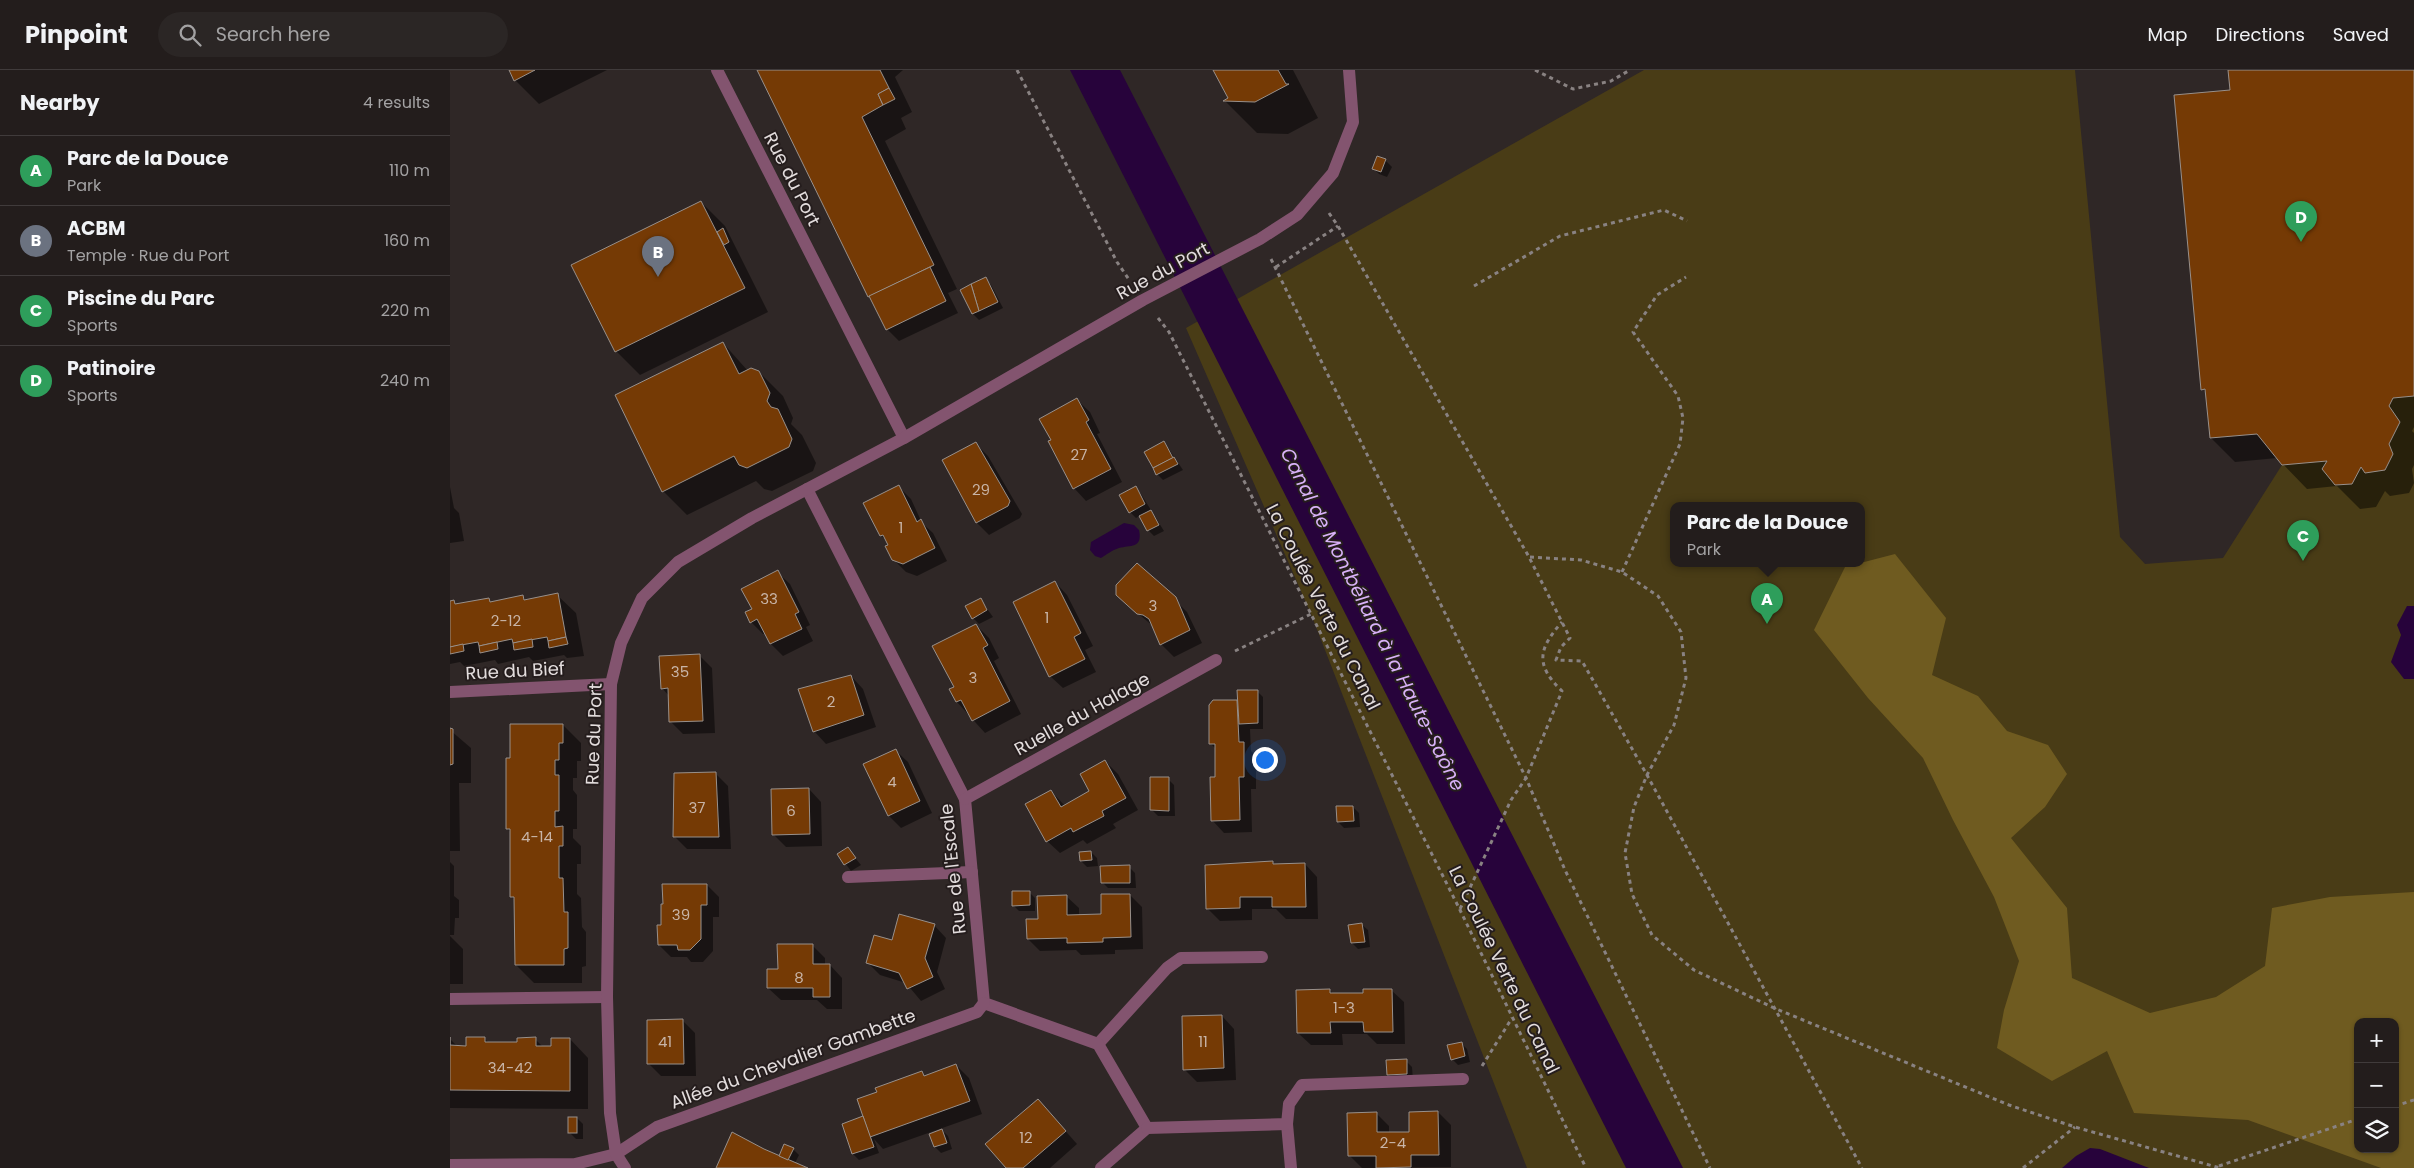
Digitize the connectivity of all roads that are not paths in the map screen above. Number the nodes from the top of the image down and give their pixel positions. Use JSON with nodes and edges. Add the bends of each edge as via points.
{"nodes":[{"id":1,"x":717,"y":70,"type":"edge"},
{"id":2,"x":1349,"y":70,"type":"edge"},
{"id":3,"x":904,"y":438,"type":"junction"},
{"id":4,"x":807,"y":490,"type":"junction"},
{"id":5,"x":1216,"y":660,"type":"road end"},
{"id":6,"x":611,"y":684,"type":"junction"},
{"id":7,"x":450,"y":692,"type":"edge"},
{"id":8,"x":965,"y":799,"type":"junction"},
{"id":9,"x":972,"y":872,"type":"junction"},
{"id":10,"x":848,"y":876,"type":"dead end"},
{"id":11,"x":1262,"y":957,"type":"dead end"},
{"id":12,"x":608,"y":997,"type":"junction"},
{"id":13,"x":450,"y":999,"type":"edge"},
{"id":14,"x":984,"y":1003,"type":"junction"},
{"id":15,"x":1098,"y":1044,"type":"junction"},
{"id":16,"x":1463,"y":1079,"type":"road end"},
{"id":17,"x":1287,"y":1124,"type":"junction"},
{"id":18,"x":1147,"y":1128,"type":"junction"},
{"id":19,"x":616,"y":1154,"type":"junction"},
{"id":20,"x":450,"y":1166,"type":"edge"},
{"id":21,"x":625,"y":1168,"type":"edge"},
{"id":22,"x":1101,"y":1168,"type":"edge"},
{"id":23,"x":1291,"y":1168,"type":"edge"}],
"edges":[{"from":1,"to":3,"type":"street","name":"Rue du Port"},
{"from":2,"to":3,"type":"street","name":"Rue du Port","via":[[1353,122],[1333,173],[1297,215]]},
{"from":3,"to":4,"type":"street","name":"Rue du Port"},
{"from":4,"to":6,"type":"street","name":"Rue du Port","via":[[678,562],[642,598],[621,643]]},
{"from":4,"to":8,"type":"street","name":"Rue de l'Escale"},
{"from":5,"to":8,"type":"street","name":"Ruelle du Halage"},
{"from":6,"to":7,"type":"street","name":"Rue du Bief"},
{"from":6,"to":12,"type":"street","name":"Rue du Port"},
{"from":8,"to":9,"type":"street","name":"Rue de l'Escale"},
{"from":9,"to":10,"type":"street"},
{"from":9,"to":14,"type":"street","name":"Rue de l'Escale"},
{"from":11,"to":15,"type":"street","via":[[1181,958],[1167,968]]},
{"from":12,"to":13,"type":"street"},
{"from":12,"to":19,"type":"street","name":"Rue du Port","via":[[610,1113]]},
{"from":14,"to":15,"type":"street"},
{"from":14,"to":19,"type":"street","name":"Allée du Chevalier Gambette","via":[[977,1012],[657,1127]]},
{"from":15,"to":18,"type":"street"},
{"from":16,"to":17,"type":"street","via":[[1302,1085],[1289,1104]]},
{"from":17,"to":18,"type":"street"},
{"from":17,"to":23,"type":"street"},
{"from":18,"to":22,"type":"street"},
{"from":19,"to":20,"type":"street","name":"Allée du Chevalier Gambette","via":[[575,1164]]},
{"from":19,"to":21,"type":"street"}]}
